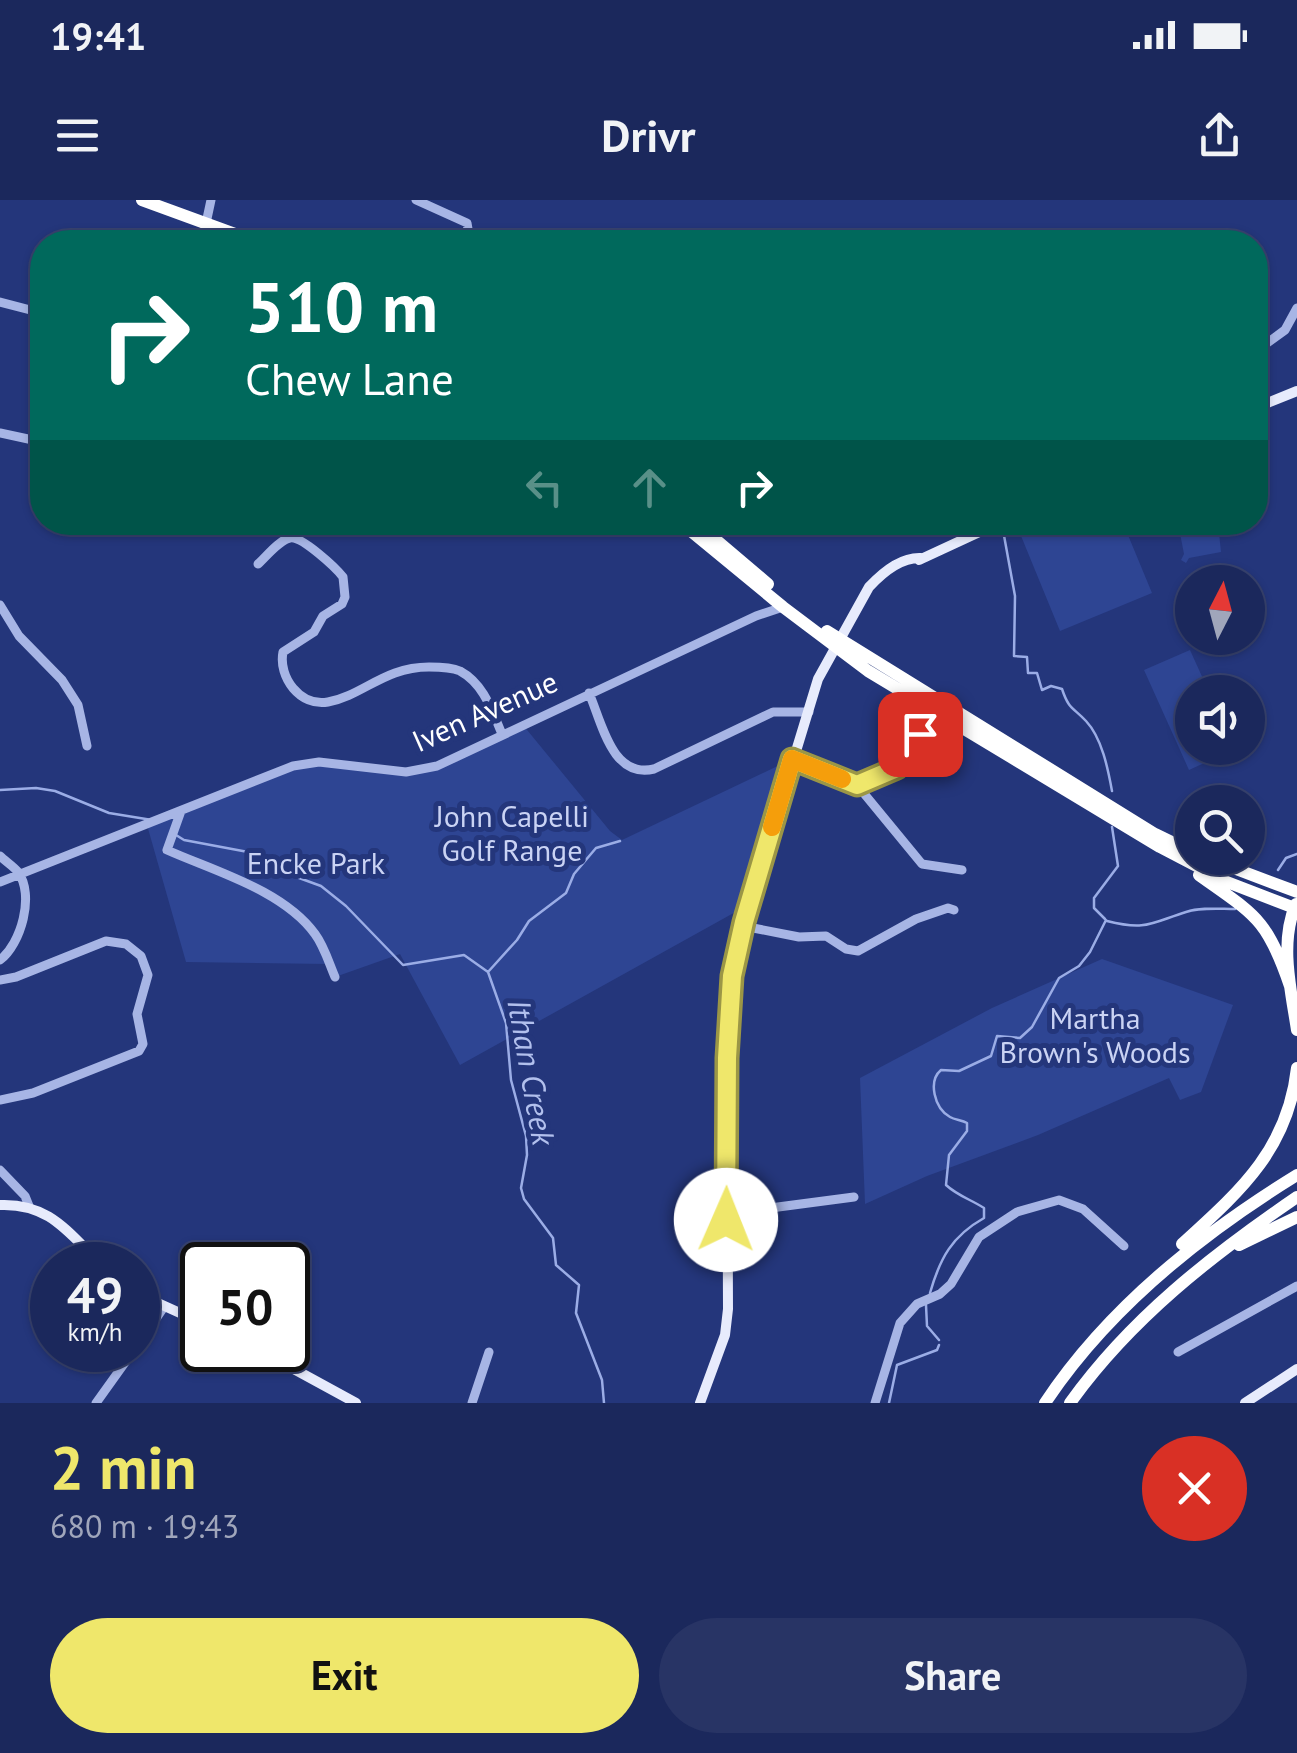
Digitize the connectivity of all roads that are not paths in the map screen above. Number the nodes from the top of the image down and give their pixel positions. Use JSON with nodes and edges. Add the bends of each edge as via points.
{"nodes":[{"id":1,"x":142,"y":200,"type":"edge"},
{"id":2,"x":211,"y":200,"type":"edge"},
{"id":3,"x":416,"y":200,"type":"edge"},
{"id":4,"x":205,"y":222,"type":"junction"},
{"id":5,"x":205,"y":230,"type":"edge"},
{"id":6,"x":226,"y":230,"type":"edge"},
{"id":7,"x":467,"y":230,"type":"edge"},
{"id":8,"x":0,"y":302,"type":"edge"},
{"id":9,"x":1297,"y":308,"type":"edge"},
{"id":10,"x":30,"y":310,"type":"edge"},
{"id":11,"x":1268,"y":343,"type":"edge"},
{"id":12,"x":1297,"y":391,"type":"edge"},
{"id":13,"x":1268,"y":403,"type":"edge"},
{"id":14,"x":0,"y":433,"type":"edge"},
{"id":15,"x":30,"y":439,"type":"edge"},
{"id":16,"x":696,"y":535,"type":"edge"},
{"id":17,"x":711,"y":535,"type":"edge"},
{"id":18,"x":971,"y":535,"type":"edge"},
{"id":19,"x":258,"y":564,"type":"dead end"},
{"id":20,"x":765,"y":593,"type":"junction"},
{"id":21,"x":0,"y":605,"type":"edge"},
{"id":22,"x":783,"y":607,"type":"junction"},
{"id":23,"x":756,"y":616,"type":"junction"},
{"id":24,"x":836,"y":643,"type":"junction"},
{"id":25,"x":588,"y":693,"type":"junction"},
{"id":26,"x":809,"y":712,"type":"junction"},
{"id":27,"x":502,"y":734,"type":"junction"},
{"id":28,"x":920,"y":734,"type":"dead end"},
{"id":29,"x":87,"y":746,"type":"dead end"},
{"id":30,"x":792,"y":759,"type":"junction"},
{"id":31,"x":857,"y":785,"type":"junction"},
{"id":32,"x":181,"y":811,"type":"junction"},
{"id":33,"x":1175,"y":844,"type":"edge"},
{"id":34,"x":1160,"y":847,"type":"junction"},
{"id":35,"x":0,"y":856,"type":"edge"},
{"id":36,"x":962,"y":870,"type":"dead end"},
{"id":37,"x":20,"y":874,"type":"junction"},
{"id":38,"x":1252,"y":875,"type":"edge"},
{"id":39,"x":0,"y":882,"type":"edge"},
{"id":40,"x":1297,"y":892,"type":"edge"},
{"id":41,"x":1296,"y":906,"type":"edge"},
{"id":42,"x":954,"y":910,"type":"dead end"},
{"id":43,"x":743,"y":926,"type":"junction"},
{"id":44,"x":0,"y":960,"type":"edge"},
{"id":45,"x":335,"y":976,"type":"dead end"},
{"id":46,"x":0,"y":980,"type":"edge"},
{"id":47,"x":1290,"y":986,"type":"junction"},
{"id":48,"x":1297,"y":1030,"type":"edge"},
{"id":49,"x":1297,"y":1068,"type":"edge"},
{"id":50,"x":0,"y":1100,"type":"edge"},
{"id":51,"x":0,"y":1170,"type":"edge"},
{"id":52,"x":1297,"y":1175,"type":"edge"},
{"id":53,"x":854,"y":1197,"type":"dead end"},
{"id":54,"x":1297,"y":1197,"type":"edge"},
{"id":55,"x":0,"y":1206,"type":"edge"},
{"id":56,"x":29,"y":1206,"type":"junction"},
{"id":57,"x":726,"y":1214,"type":"junction"},
{"id":58,"x":1297,"y":1218,"type":"edge"},
{"id":59,"x":78,"y":1242,"type":"edge"},
{"id":60,"x":1124,"y":1246,"type":"dead end"},
{"id":61,"x":1178,"y":1284,"type":"junction"},
{"id":62,"x":1297,"y":1286,"type":"edge"},
{"id":63,"x":160,"y":1305,"type":"edge"},
{"id":64,"x":164,"y":1307,"type":"junction"},
{"id":65,"x":160,"y":1313,"type":"edge"},
{"id":66,"x":180,"y":1314,"type":"edge"},
{"id":67,"x":1113,"y":1320,"type":"junction"},
{"id":68,"x":490,"y":1352,"type":"dead end"},
{"id":69,"x":1178,"y":1352,"type":"dead end"},
{"id":70,"x":1297,"y":1369,"type":"edge"},
{"id":71,"x":120,"y":1372,"type":"edge"},
{"id":72,"x":300,"y":1372,"type":"edge"},
{"id":73,"x":1251,"y":1401,"type":"edge"},
{"id":74,"x":99,"y":1402,"type":"edge"},
{"id":75,"x":356,"y":1403,"type":"edge"},
{"id":76,"x":472,"y":1403,"type":"edge"},
{"id":77,"x":700,"y":1403,"type":"edge"},
{"id":78,"x":875,"y":1403,"type":"edge"},
{"id":79,"x":1046,"y":1403,"type":"edge"},
{"id":80,"x":1070,"y":1403,"type":"edge"}],
"edges":[{"from":1,"to":4,"type":"highway"},
{"from":2,"to":4,"type":"street"},
{"from":3,"to":7,"type":"street","via":[[466,223]]},
{"from":4,"to":5,"type":"street"},
{"from":4,"to":6,"type":"highway"},
{"from":8,"to":10,"type":"street"},
{"from":9,"to":11,"type":"street"},
{"from":12,"to":13,"type":"main road"},
{"from":14,"to":15,"type":"street"},
{"from":16,"to":20,"type":"highway"},
{"from":17,"to":24,"type":"highway"},
{"from":18,"to":24,"type":"main road","via":[[884,580]]},
{"from":19,"to":27,"type":"street","via":[[286,539],[298,538],[344,576],[342,604],[282,655],[298,694],[328,702],[401,670],[452,669],[481,688]]},
{"from":20,"to":22,"type":"highway"},
{"from":20,"to":23,"type":"street"},
{"from":21,"to":29,"type":"street","via":[[78,705]]},
{"from":22,"to":23,"type":"street","name":"Iven Avenue"},
{"from":22,"to":24,"type":"highway"},
{"from":23,"to":25,"type":"street","name":"Iven Avenue"},
{"from":24,"to":26,"type":"main road"},
{"from":24,"to":33,"type":"highway"},
{"from":24,"to":34,"type":"highway","via":[[879,678]]},
{"from":25,"to":26,"type":"street","via":[[618,759],[638,771],[773,712]]},
{"from":25,"to":27,"type":"street","name":"Iven Avenue"},
{"from":26,"to":30,"type":"main road"},
{"from":27,"to":32,"type":"street","name":"Iven Avenue","via":[[438,766],[406,772],[319,762],[293,766]]},
{"from":28,"to":31,"type":"street","via":[[897,768]]},
{"from":30,"to":31,"type":"street"},
{"from":30,"to":43,"type":"main road"},
{"from":31,"to":36,"type":"street","via":[[922,864]]},
{"from":32,"to":37,"type":"street","name":"Iven Avenue"},
{"from":32,"to":45,"type":"street","via":[[167,850],[248,883],[296,916],[316,934]]},
{"from":34,"to":41,"type":"highway","via":[[1227,882]]},
{"from":34,"to":47,"type":"highway","via":[[1261,922]]},
{"from":35,"to":37,"type":"street"},
{"from":37,"to":39,"type":"street","name":"Iven Avenue"},
{"from":37,"to":44,"type":"street","via":[[23,920]]},
{"from":38,"to":40,"type":"highway"},
{"from":41,"to":47,"type":"highway","via":[[1288,935]]},
{"from":42,"to":43,"type":"street","via":[[916,920],[858,950],[826,936]]},
{"from":43,"to":57,"type":"main road","via":[[729,1024]]},
{"from":46,"to":50,"type":"street","via":[[106,942],[126,944],[142,956],[148,975],[137,1014],[140,1051],[33,1094]]},
{"from":47,"to":48,"type":"highway"},
{"from":49,"to":67,"type":"highway","via":[[1286,1118],[1253,1176]]},
{"from":51,"to":56,"type":"street"},
{"from":52,"to":67,"type":"highway","via":[[1208,1234]]},
{"from":53,"to":57,"type":"street"},
{"from":54,"to":61,"type":"highway"},
{"from":55,"to":56,"type":"main road"},
{"from":56,"to":59,"type":"main road"},
{"from":57,"to":77,"type":"main road","via":[[725,1335]]},
{"from":58,"to":61,"type":"highway"},
{"from":60,"to":78,"type":"street","via":[[1083,1209],[1059,1200],[1017,1212],[980,1237],[951,1284],[916,1304],[900,1323]]},
{"from":61,"to":80,"type":"highway"},
{"from":62,"to":69,"type":"street"},
{"from":63,"to":64,"type":"main road"},
{"from":64,"to":65,"type":"street"},
{"from":64,"to":66,"type":"main road"},
{"from":67,"to":79,"type":"highway"},
{"from":68,"to":76,"type":"street"},
{"from":70,"to":73,"type":"main road"},
{"from":71,"to":74,"type":"street"},
{"from":72,"to":75,"type":"main road"}]}
